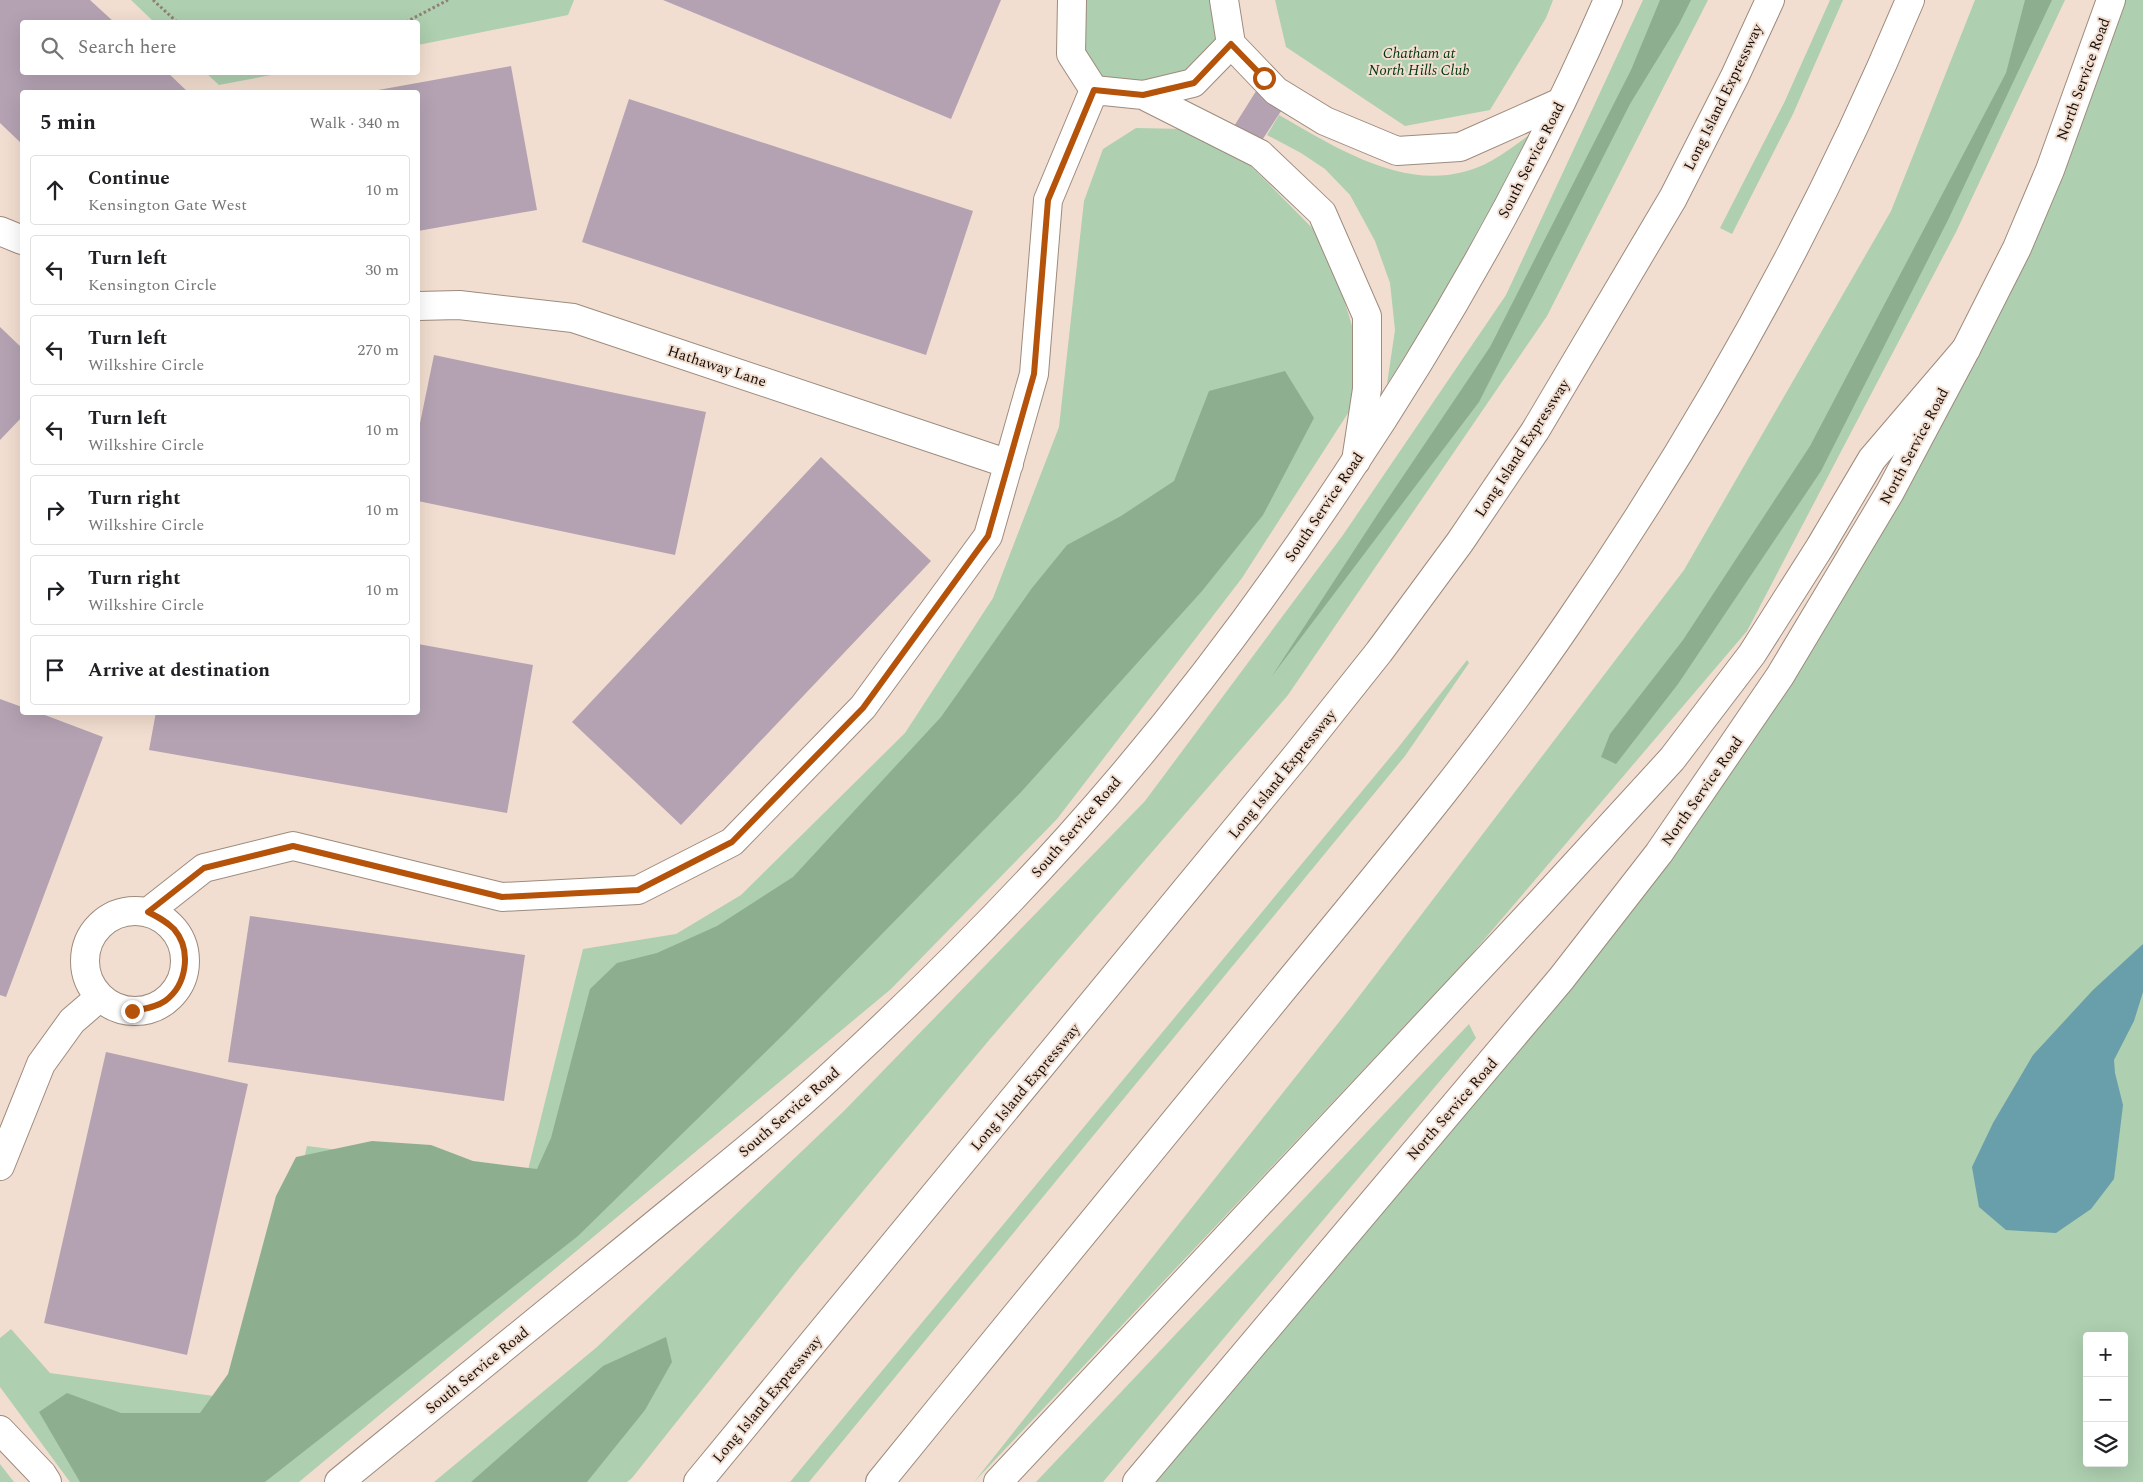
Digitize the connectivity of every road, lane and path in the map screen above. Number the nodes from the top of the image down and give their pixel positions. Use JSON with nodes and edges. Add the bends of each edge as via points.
{"nodes":[{"id":1,"x":153,"y":0,"type":"edge"},
{"id":2,"x":448,"y":0,"type":"edge"},
{"id":3,"x":1072,"y":0,"type":"edge"},
{"id":4,"x":1224,"y":0,"type":"edge"},
{"id":5,"x":1608,"y":0,"type":"edge"},
{"id":6,"x":1770,"y":0,"type":"edge"},
{"id":7,"x":1910,"y":0,"type":"edge"},
{"id":8,"x":2111,"y":0,"type":"edge"},
{"id":9,"x":175,"y":20,"type":"edge"},
{"id":10,"x":410,"y":20,"type":"edge"},
{"id":11,"x":1231,"y":44,"type":"junction"},
{"id":12,"x":1094,"y":90,"type":"junction"},
{"id":13,"x":1143,"y":95,"type":"junction"},
{"id":14,"x":1561,"y":102,"type":"junction"},
{"id":15,"x":0,"y":231,"type":"edge"},
{"id":16,"x":20,"y":239,"type":"edge"},
{"id":17,"x":420,"y":306,"type":"edge"},
{"id":18,"x":1966,"y":349,"type":"junction"},
{"id":19,"x":1356,"y":461,"type":"junction"},
{"id":20,"x":1009,"y":464,"type":"junction"},
{"id":21,"x":148,"y":912,"type":"junction"},
{"id":22,"x":100,"y":997,"type":"junction"},
{"id":23,"x":0,"y":1166,"type":"edge"},
{"id":24,"x":0,"y":1430,"type":"edge"},
{"id":25,"x":47,"y":1482,"type":"edge"},
{"id":26,"x":339,"y":1482,"type":"edge"},
{"id":27,"x":698,"y":1482,"type":"edge"},
{"id":28,"x":880,"y":1482,"type":"edge"},
{"id":29,"x":998,"y":1482,"type":"edge"},
{"id":30,"x":1137,"y":1482,"type":"edge"}],
"edges":[{"from":1,"to":9,"type":"path"},
{"from":2,"to":10,"type":"path"},
{"from":3,"to":12,"type":"main road","via":[[1071,54]]},
{"from":4,"to":11,"type":"main road"},
{"from":5,"to":14,"type":"main road","name":"South Service Road"},
{"from":6,"to":27,"type":"main road","name":"Long Island Expressway","via":[[1673,198],[1535,431],[1460,542],[1379,652],[1297,755]]},
{"from":7,"to":28,"type":"main road","via":[[1837,163],[1777,281],[1712,397],[1568,624],[1406,841]]},
{"from":8,"to":18,"type":"main road","name":"North Service Road","via":[[2050,170],[2017,248]]},
{"from":11,"to":13,"type":"main road","via":[[1194,83]]},
{"from":11,"to":14,"type":"main road","via":[[1276,91],[1325,121],[1397,151],[1460,147]]},
{"from":12,"to":13,"type":"main road"},
{"from":12,"to":20,"type":"main road","via":[[1048,200],[1034,374]]},
{"from":13,"to":19,"type":"main road","via":[[1260,154],[1322,213],[1367,316],[1367,389]]},
{"from":14,"to":19,"type":"main road","name":"South Service Road","via":[[1498,226],[1431,344]]},
{"from":15,"to":16,"type":"main road"},
{"from":17,"to":20,"type":"main road","name":"Hathaway Lane","via":[[459,305],[573,318]]},
{"from":18,"to":29,"type":"main road","via":[[1872,459],[1752,654],[1672,759]]},
{"from":18,"to":30,"type":"main road","name":"North Service Road","via":[[1890,492],[1819,614],[1740,737],[1658,853],[1491,1064]]},
{"from":19,"to":26,"type":"main road","name":"South Service Road","via":[[1274,580],[1159,731],[1069,836],[977,934],[879,1031],[765,1133]]},
{"from":20,"to":21,"type":"main road","via":[[988,536],[863,708],[732,842],[638,890],[502,897],[293,846],[204,868]]},
{"from":21,"to":22,"type":"main road","via":[[117,914],[103,922],[92,935],[86,950],[85,966],[90,983]]},
{"from":21,"to":22,"type":"main road","via":[[169,924],[182,944],[183,976],[176,990],[164,1002],[132,1011],[114,1007]]},
{"from":22,"to":23,"type":"main road","via":[[72,1022],[41,1064]]},
{"from":24,"to":25,"type":"main road"}]}
